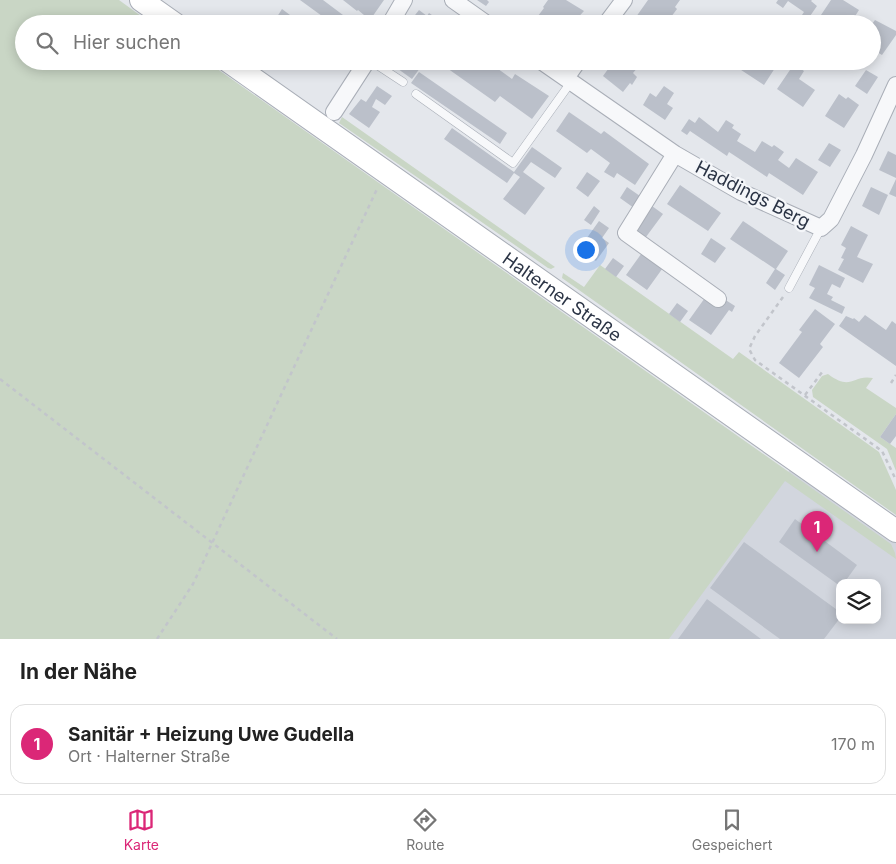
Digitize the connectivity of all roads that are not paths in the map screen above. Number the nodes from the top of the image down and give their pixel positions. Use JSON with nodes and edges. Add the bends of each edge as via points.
{"nodes":[{"id":1,"x":141,"y":0,"type":"edge"},
{"id":2,"x":404,"y":0,"type":"edge"},
{"id":3,"x":453,"y":0,"type":"edge"},
{"id":4,"x":624,"y":0,"type":"edge"},
{"id":5,"x":162,"y":15,"type":"edge"},
{"id":6,"x":395,"y":15,"type":"edge"},
{"id":7,"x":474,"y":15,"type":"edge"},
{"id":8,"x":613,"y":15,"type":"edge"},
{"id":9,"x":241,"y":70,"type":"edge"},
{"id":10,"x":362,"y":70,"type":"edge"},
{"id":11,"x":385,"y":70,"type":"edge"},
{"id":12,"x":554,"y":70,"type":"edge"},
{"id":13,"x":573,"y":70,"type":"edge"},
{"id":14,"x":568,"y":80,"type":"junction"},
{"id":15,"x":403,"y":82,"type":"dead end"},
{"id":16,"x":896,"y":85,"type":"edge"},
{"id":17,"x":416,"y":94,"type":"dead end"},
{"id":18,"x":334,"y":112,"type":"dead end"},
{"id":19,"x":675,"y":154,"type":"junction"},
{"id":20,"x":821,"y":228,"type":"junction"},
{"id":21,"x":790,"y":288,"type":"road end"},
{"id":22,"x":718,"y":299,"type":"dead end"},
{"id":23,"x":896,"y":531,"type":"edge"}],
"edges":[{"from":1,"to":5,"type":"main road"},
{"from":2,"to":6,"type":"street"},
{"from":3,"to":7,"type":"street"},
{"from":4,"to":8,"type":"street"},
{"from":9,"to":23,"type":"main road","name":"Halterner Straße"},
{"from":10,"to":18,"type":"street"},
{"from":11,"to":15,"type":"lane"},
{"from":12,"to":14,"type":"street","name":"Haddings Berg"},
{"from":13,"to":14,"type":"street"},
{"from":14,"to":17,"type":"lane","via":[[513,163]]},
{"from":14,"to":19,"type":"street","name":"Haddings Berg"},
{"from":16,"to":20,"type":"street","name":"Haddings Berg","via":[[831,219]]},
{"from":19,"to":20,"type":"street","name":"Haddings Berg","via":[[741,192]]},
{"from":19,"to":22,"type":"street","name":"Haddings Berg","via":[[626,234]]},
{"from":20,"to":21,"type":"lane"}]}
